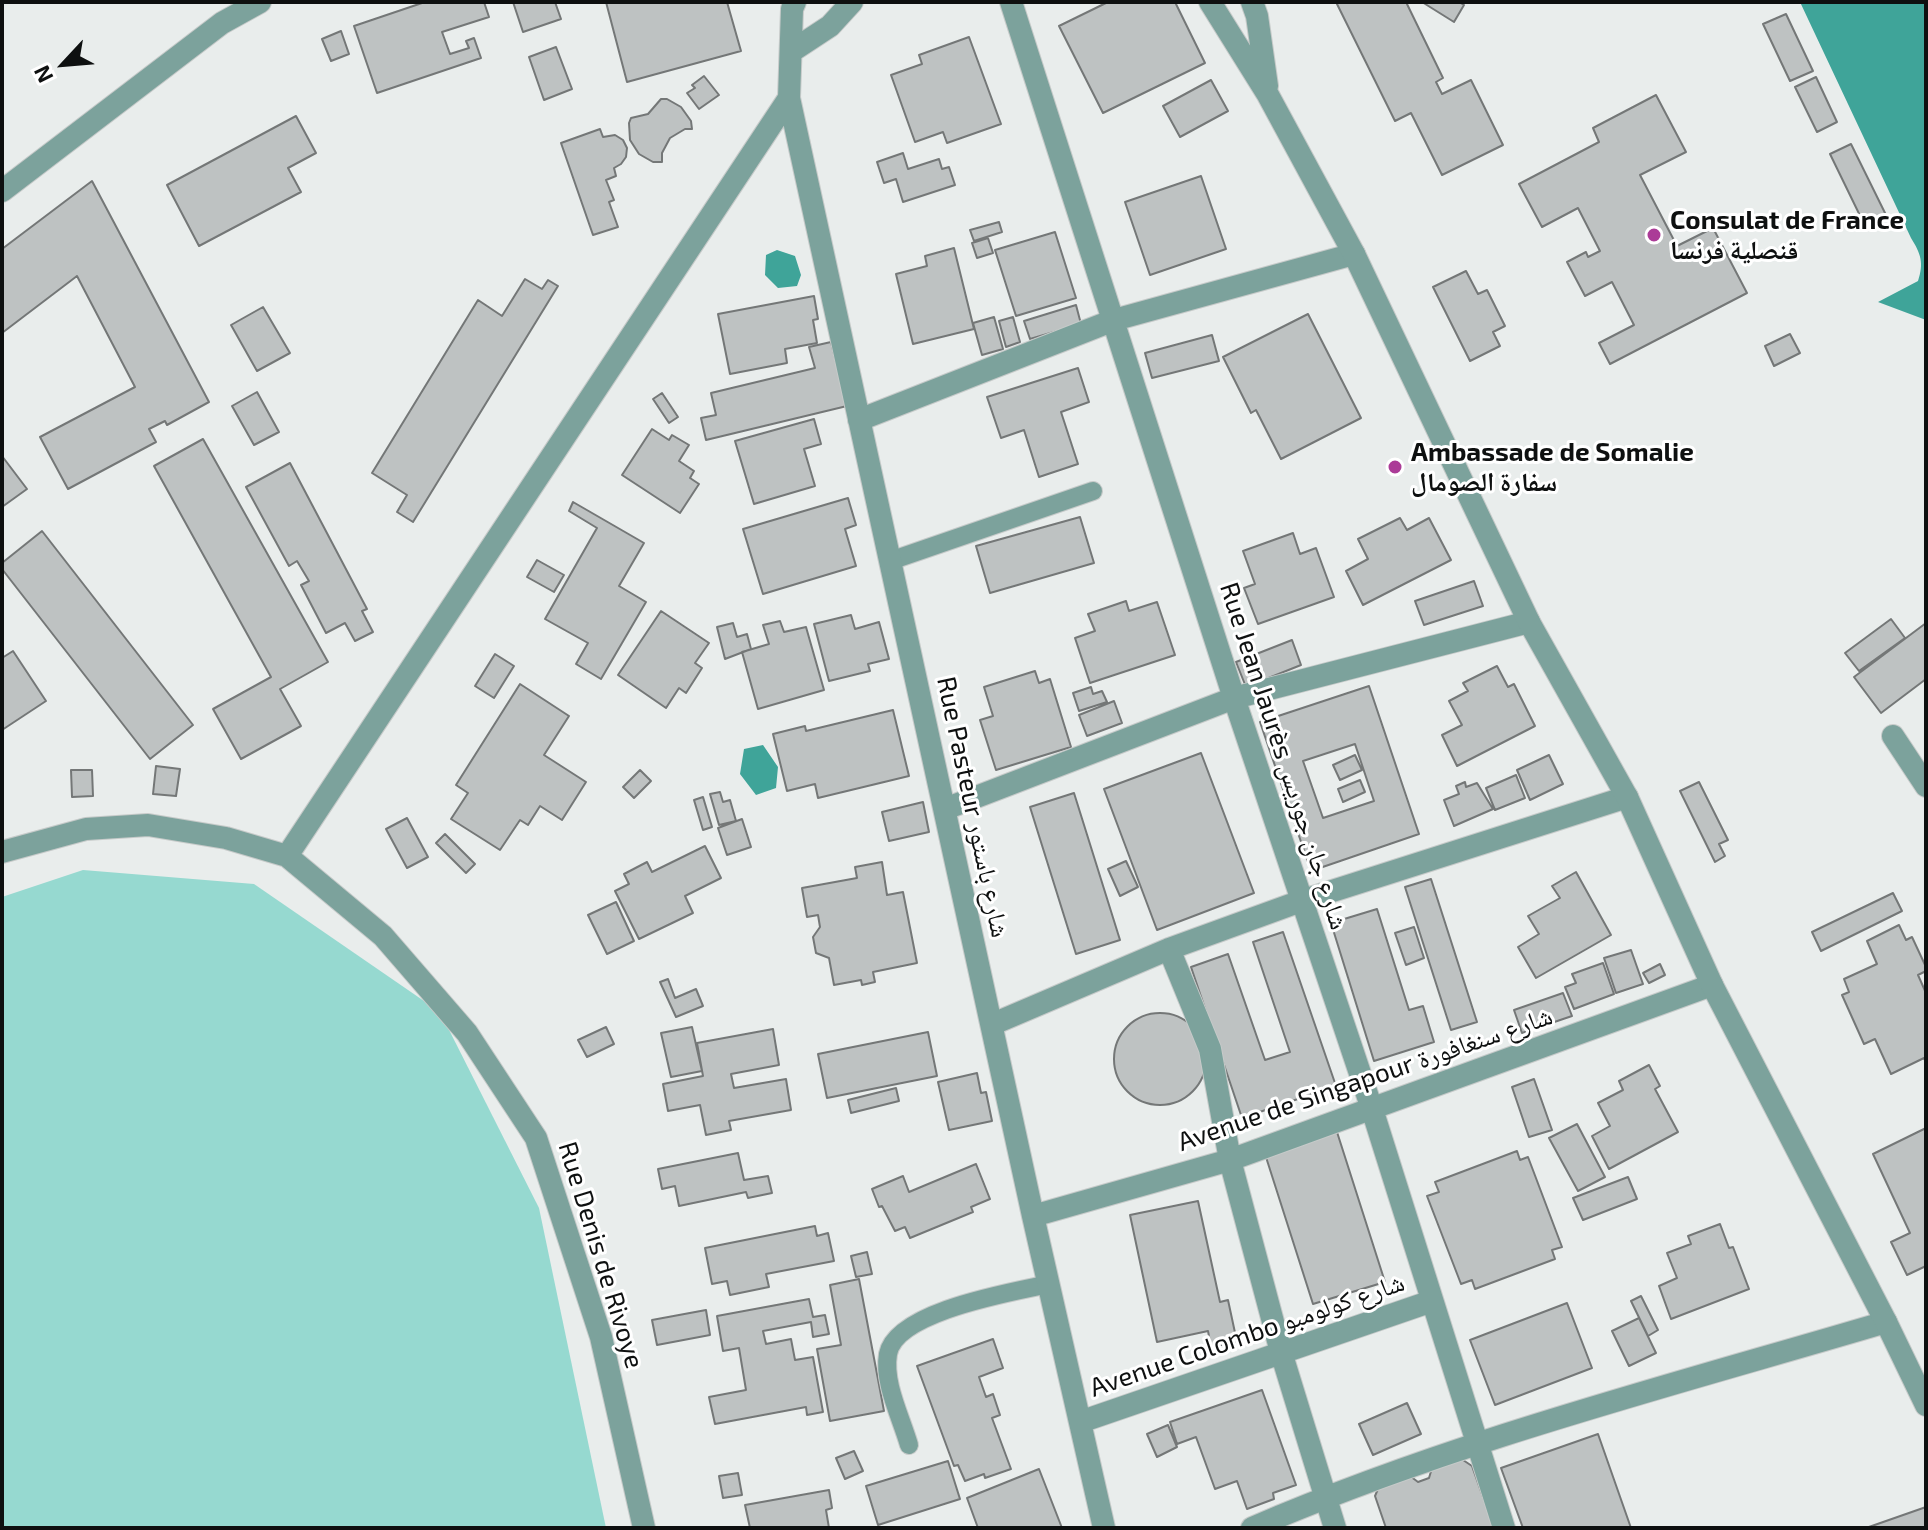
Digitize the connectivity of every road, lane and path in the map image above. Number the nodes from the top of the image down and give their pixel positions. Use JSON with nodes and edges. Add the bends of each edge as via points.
{"nodes":[{"id":1,"x":260,"y":2,"type":"edge"},
{"id":2,"x":795,"y":2,"type":"edge"},
{"id":3,"x":852,"y":2,"type":"edge"},
{"id":4,"x":1011,"y":2,"type":"edge"},
{"id":5,"x":1210,"y":2,"type":"edge"},
{"id":6,"x":1252,"y":2,"type":"edge"},
{"id":7,"x":792,"y":51,"type":"junction"},
{"id":8,"x":1268,"y":95,"type":"junction"},
{"id":9,"x":789,"y":98,"type":"junction"},
{"id":10,"x":2,"y":191,"type":"edge"},
{"id":11,"x":1354,"y":254,"type":"junction"},
{"id":12,"x":1114,"y":320,"type":"junction"},
{"id":13,"x":859,"y":420,"type":"junction"},
{"id":14,"x":1093,"y":491,"type":"dead end"},
{"id":15,"x":890,"y":561,"type":"junction"},
{"id":16,"x":1529,"y":622,"type":"junction"},
{"id":17,"x":1234,"y":698,"type":"junction"},
{"id":18,"x":1893,"y":736,"type":"dead end"},
{"id":19,"x":1926,"y":786,"type":"edge"},
{"id":20,"x":1627,"y":797,"type":"junction"},
{"id":21,"x":945,"y":809,"type":"junction"},
{"id":22,"x":2,"y":852,"type":"edge"},
{"id":23,"x":287,"y":856,"type":"junction"},
{"id":24,"x":1301,"y":901,"type":"junction"},
{"id":25,"x":1169,"y":949,"type":"junction"},
{"id":26,"x":1712,"y":985,"type":"junction"},
{"id":27,"x":993,"y":1024,"type":"junction"},
{"id":28,"x":1372,"y":1109,"type":"junction"},
{"id":29,"x":1230,"y":1160,"type":"junction"},
{"id":30,"x":1033,"y":1216,"type":"junction"},
{"id":31,"x":1049,"y":1284,"type":"junction"},
{"id":32,"x":1432,"y":1301,"type":"junction"},
{"id":33,"x":1886,"y":1322,"type":"junction"},
{"id":34,"x":1281,"y":1352,"type":"junction"},
{"id":35,"x":1926,"y":1405,"type":"edge"},
{"id":36,"x":1080,"y":1422,"type":"junction"},
{"id":37,"x":1476,"y":1442,"type":"junction"},
{"id":38,"x":909,"y":1445,"type":"dead end"},
{"id":39,"x":1325,"y":1497,"type":"junction"},
{"id":40,"x":644,"y":1528,"type":"edge"},
{"id":41,"x":1104,"y":1528,"type":"edge"},
{"id":42,"x":1252,"y":1528,"type":"edge"},
{"id":43,"x":1335,"y":1528,"type":"edge"},
{"id":44,"x":1504,"y":1528,"type":"edge"}],
"edges":[{"from":1,"to":10,"type":"street","via":[[222,23]]},
{"from":2,"to":7,"type":"street"},
{"from":3,"to":7,"type":"street","via":[[830,26]]},
{"from":4,"to":12,"type":"street","name":"Rue Jean Jaurès شارع جان جوريس"},
{"from":5,"to":8,"type":"street"},
{"from":6,"to":8,"type":"street"},
{"from":7,"to":9,"type":"street"},
{"from":8,"to":11,"type":"street"},
{"from":9,"to":13,"type":"street","name":"Rue Pasteur شارع باستور"},
{"from":9,"to":23,"type":"street"},
{"from":11,"to":12,"type":"street"},
{"from":11,"to":16,"type":"street"},
{"from":12,"to":13,"type":"street"},
{"from":12,"to":17,"type":"street","name":"Rue Jean Jaurès شارع جان جوريس"},
{"from":13,"to":15,"type":"street","name":"Rue Pasteur شارع باستور"},
{"from":14,"to":15,"type":"lane"},
{"from":15,"to":21,"type":"street","name":"Rue Pasteur شارع باستور"},
{"from":16,"to":17,"type":"street"},
{"from":16,"to":20,"type":"street"},
{"from":17,"to":21,"type":"street"},
{"from":17,"to":24,"type":"street","name":"Rue Jean Jaurès شارع جان جوريس"},
{"from":18,"to":19,"type":"street"},
{"from":20,"to":24,"type":"street"},
{"from":20,"to":26,"type":"street"},
{"from":21,"to":27,"type":"street","name":"Rue Pasteur شارع باستور"},
{"from":22,"to":23,"type":"street","name":"Rue Denis de Rivoye","via":[[86,829],[148,825],[226,838]]},
{"from":23,"to":40,"type":"street","name":"Rue Denis de Rivoye","via":[[383,936],[467,1033],[536,1138],[601,1337]]},
{"from":24,"to":25,"type":"street"},
{"from":24,"to":28,"type":"street","name":"Rue Jean Jaurès شارع جان جوريس"},
{"from":25,"to":27,"type":"street"},
{"from":25,"to":29,"type":"street","via":[[1210,1049]]},
{"from":26,"to":28,"type":"street","name":"Avenue de Singapour شارع سنغافورة"},
{"from":26,"to":33,"type":"street"},
{"from":27,"to":30,"type":"street","name":"Rue Pasteur شارع باستور"},
{"from":28,"to":29,"type":"street","name":"Avenue de Singapour شارع سنغافورة"},
{"from":28,"to":32,"type":"street","name":"Rue Jean Jaurès شارع جان جوريس"},
{"from":29,"to":30,"type":"street","name":"Avenue de Singapour شارع سنغافورة"},
{"from":29,"to":34,"type":"street"},
{"from":30,"to":31,"type":"street","name":"Rue Pasteur شارع باستور"},
{"from":31,"to":36,"type":"street","name":"Rue Pasteur شارع باستور"},
{"from":31,"to":38,"type":"lane","via":[[957,1305],[897,1337],[888,1352],[888,1377]]},
{"from":32,"to":34,"type":"street","name":"Avenue Colombo شارع كولومبو"},
{"from":32,"to":37,"type":"street","name":"Rue Jean Jaurès شارع جان جوريس"},
{"from":33,"to":35,"type":"street"},
{"from":33,"to":37,"type":"street"},
{"from":34,"to":36,"type":"street","name":"Avenue Colombo شارع كولومبو"},
{"from":34,"to":39,"type":"street"},
{"from":36,"to":41,"type":"street","name":"Rue Pasteur شارع باستور"},
{"from":37,"to":39,"type":"street"},
{"from":37,"to":44,"type":"street","name":"Rue Jean Jaurès شارع جان جوريس"},
{"from":39,"to":42,"type":"street"},
{"from":39,"to":43,"type":"street"}]}
